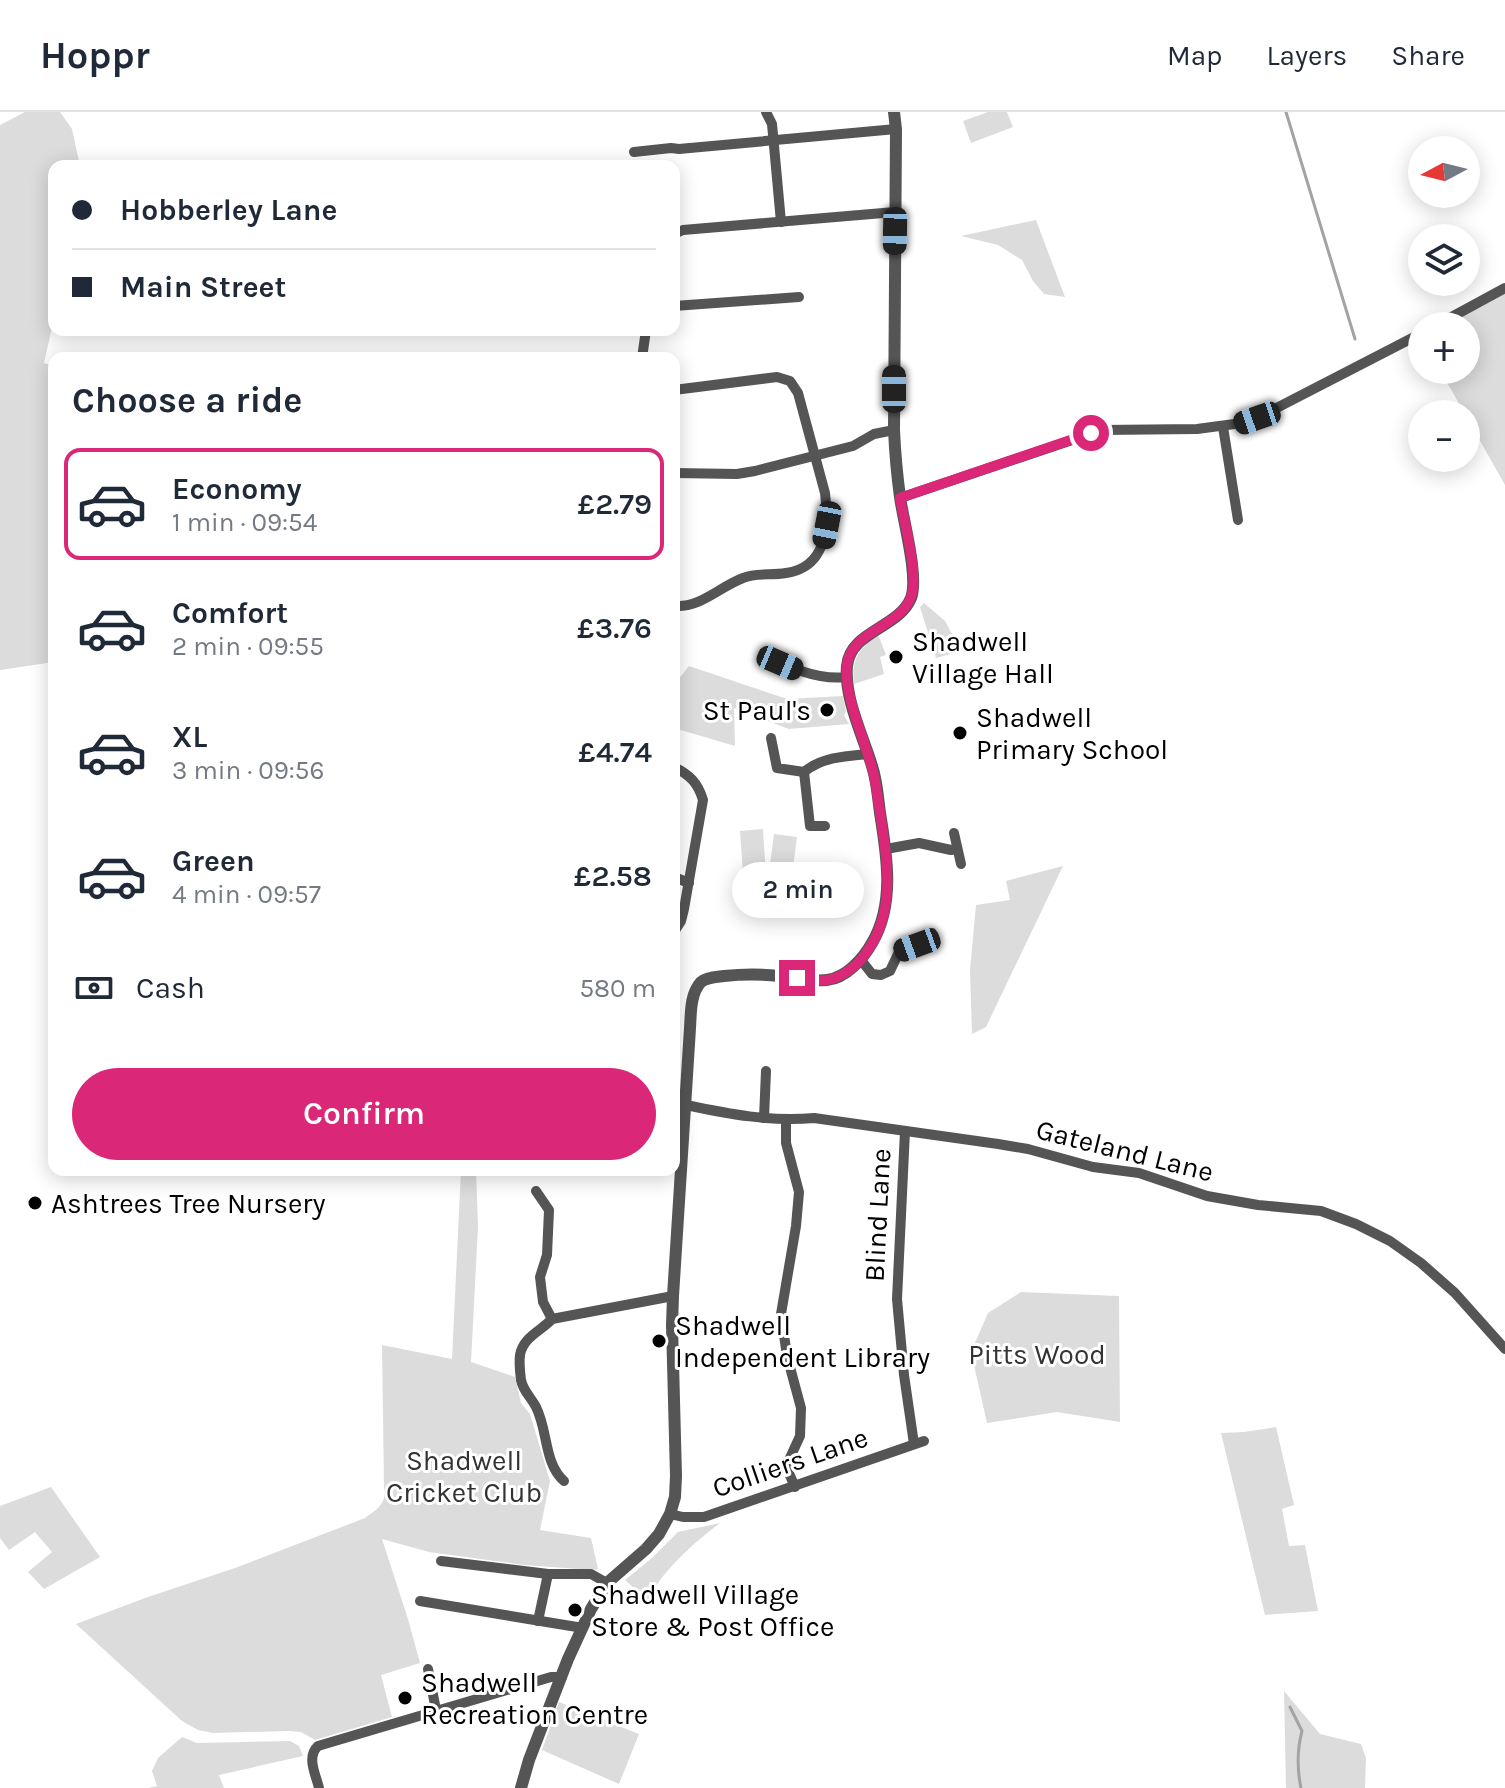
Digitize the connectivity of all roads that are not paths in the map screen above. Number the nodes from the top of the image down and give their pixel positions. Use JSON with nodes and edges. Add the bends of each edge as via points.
{"nodes":[{"id":1,"x":766,"y":112,"type":"edge"},
{"id":2,"x":894,"y":112,"type":"edge"},
{"id":3,"x":896,"y":129,"type":"junction"},
{"id":4,"x":773,"y":141,"type":"junction"},
{"id":5,"x":634,"y":152,"type":"dead end"},
{"id":6,"x":895,"y":212,"type":"junction"},
{"id":7,"x":781,"y":222,"type":"junction"},
{"id":8,"x":680,"y":231,"type":"edge"},
{"id":9,"x":1505,"y":288,"type":"edge"},
{"id":10,"x":799,"y":297,"type":"dead end"},
{"id":11,"x":680,"y":306,"type":"edge"},
{"id":12,"x":1461,"y":312,"type":"edge"},
{"id":13,"x":1408,"y":340,"type":"edge"},
{"id":14,"x":680,"y":389,"type":"edge"},
{"id":15,"x":1223,"y":427,"type":"junction"},
{"id":16,"x":894,"y":430,"type":"junction"},
{"id":17,"x":815,"y":456,"type":"junction"},
{"id":18,"x":680,"y":473,"type":"edge"},
{"id":19,"x":900,"y":498,"type":"junction"},
{"id":20,"x":1238,"y":520,"type":"dead end"},
{"id":21,"x":680,"y":606,"type":"edge"},
{"id":22,"x":769,"y":662,"type":"dead end"},
{"id":23,"x":847,"y":677,"type":"junction"},
{"id":24,"x":771,"y":738,"type":"dead end"},
{"id":25,"x":868,"y":754,"type":"junction"},
{"id":26,"x":680,"y":770,"type":"edge"},
{"id":27,"x":804,"y":772,"type":"junction"},
{"id":28,"x":825,"y":826,"type":"dead end"},
{"id":29,"x":954,"y":833,"type":"dead end"},
{"id":30,"x":886,"y":849,"type":"junction"},
{"id":31,"x":957,"y":849,"type":"junction"},
{"id":32,"x":961,"y":864,"type":"dead end"},
{"id":33,"x":680,"y":879,"type":"edge"},
{"id":34,"x":689,"y":883,"type":"junction"},
{"id":35,"x":929,"y":921,"type":"dead end"},
{"id":36,"x":680,"y":923,"type":"edge"},
{"id":37,"x":861,"y":960,"type":"junction"},
{"id":38,"x":766,"y":1071,"type":"dead end"},
{"id":39,"x":686,"y":1105,"type":"junction"},
{"id":40,"x":764,"y":1118,"type":"junction"},
{"id":41,"x":786,"y":1121,"type":"junction"},
{"id":42,"x":905,"y":1131,"type":"junction"},
{"id":43,"x":536,"y":1191,"type":"dead end"},
{"id":44,"x":673,"y":1296,"type":"junction"},
{"id":45,"x":552,"y":1319,"type":"junction"},
{"id":46,"x":1505,"y":1349,"type":"edge"},
{"id":47,"x":919,"y":1442,"type":"joint"},
{"id":48,"x":564,"y":1481,"type":"dead end"},
{"id":49,"x":795,"y":1487,"type":"junction"},
{"id":50,"x":670,"y":1514,"type":"junction"},
{"id":51,"x":441,"y":1561,"type":"dead end"},
{"id":52,"x":548,"y":1574,"type":"junction"},
{"id":53,"x":607,"y":1583,"type":"junction"},
{"id":54,"x":420,"y":1601,"type":"dead end"},
{"id":55,"x":538,"y":1621,"type":"junction"},
{"id":56,"x":583,"y":1628,"type":"junction"},
{"id":57,"x":428,"y":1669,"type":"dead end"},
{"id":58,"x":562,"y":1677,"type":"junction"},
{"id":59,"x":436,"y":1710,"type":"junction"},
{"id":60,"x":319,"y":1788,"type":"edge"},
{"id":61,"x":521,"y":1788,"type":"edge"}],
"edges":[{"from":1,"to":4,"type":"street"},
{"from":2,"to":3,"type":"street"},
{"from":3,"to":4,"type":"street"},
{"from":3,"to":6,"type":"street"},
{"from":4,"to":5,"type":"street"},
{"from":4,"to":7,"type":"street"},
{"from":6,"to":7,"type":"street"},
{"from":6,"to":16,"type":"street"},
{"from":7,"to":8,"type":"street"},
{"from":9,"to":12,"type":"street"},
{"from":10,"to":11,"type":"street"},
{"from":13,"to":15,"type":"street","via":[[1257,418]]},
{"from":14,"to":17,"type":"street","via":[[777,377],[790,381]]},
{"from":15,"to":19,"type":"street","via":[[1102,430]]},
{"from":15,"to":20,"type":"street"},
{"from":16,"to":17,"type":"street"},
{"from":16,"to":19,"type":"street"},
{"from":17,"to":18,"type":"street","via":[[737,474]]},
{"from":17,"to":21,"type":"street","via":[[827,525],[811,563],[787,573],[743,577],[699,602]]},
{"from":19,"to":23,"type":"street","via":[[912,569],[911,598],[853,649]]},
{"from":22,"to":23,"type":"street"},
{"from":23,"to":25,"type":"street"},
{"from":24,"to":27,"type":"street","via":[[777,768]]},
{"from":25,"to":27,"type":"street","via":[[839,756]]},
{"from":25,"to":30,"type":"street"},
{"from":26,"to":34,"type":"street","via":[[694,780],[703,800]]},
{"from":27,"to":28,"type":"street","via":[[810,826]]},
{"from":29,"to":31,"type":"street"},
{"from":30,"to":31,"type":"street","via":[[919,843]]},
{"from":30,"to":37,"type":"street","via":[[881,927]]},
{"from":31,"to":32,"type":"street"},
{"from":33,"to":34,"type":"street"},
{"from":34,"to":36,"type":"street"},
{"from":35,"to":37,"type":"street","via":[[935,934],[899,952],[890,971],[872,974]]},
{"from":37,"to":39,"type":"street","via":[[829,980],[752,974],[700,983],[692,1004]]},
{"from":38,"to":40,"type":"street"},
{"from":39,"to":40,"type":"street","name":"Gateland Lane"},
{"from":39,"to":44,"type":"street"},
{"from":40,"to":41,"type":"street","name":"Gateland Lane"},
{"from":41,"to":42,"type":"street","name":"Gateland Lane","via":[[814,1118]]},
{"from":41,"to":49,"type":"street","via":[[799,1192],[781,1314],[801,1408],[800,1436],[788,1471]]},
{"from":42,"to":46,"type":"street","name":"Gateland Lane","via":[[1139,1173],[1218,1199],[1321,1211],[1390,1241],[1421,1263]]},
{"from":42,"to":47,"type":"street","name":"Blind Lane","via":[[897,1299],[904,1375]]},
{"from":43,"to":45,"type":"street","via":[[549,1210],[547,1255],[540,1277]]},
{"from":44,"to":45,"type":"street"},
{"from":44,"to":50,"type":"street","via":[[676,1476]]},
{"from":45,"to":48,"type":"street","via":[[523,1345],[521,1380],[542,1423],[554,1470]]},
{"from":47,"to":49,"type":"street","name":"Colliers Lane"},
{"from":49,"to":50,"type":"street","name":"Colliers Lane","via":[[704,1517]]},
{"from":50,"to":53,"type":"street","via":[[646,1549]]},
{"from":51,"to":52,"type":"street"},
{"from":52,"to":53,"type":"street","via":[[591,1574]]},
{"from":52,"to":55,"type":"street"},
{"from":53,"to":56,"type":"street"},
{"from":54,"to":55,"type":"street"},
{"from":55,"to":56,"type":"street"},
{"from":56,"to":58,"type":"street"},
{"from":57,"to":59,"type":"street"},
{"from":58,"to":59,"type":"street"},
{"from":58,"to":61,"type":"street"},
{"from":59,"to":60,"type":"street","via":[[315,1748],[311,1758]]}]}
